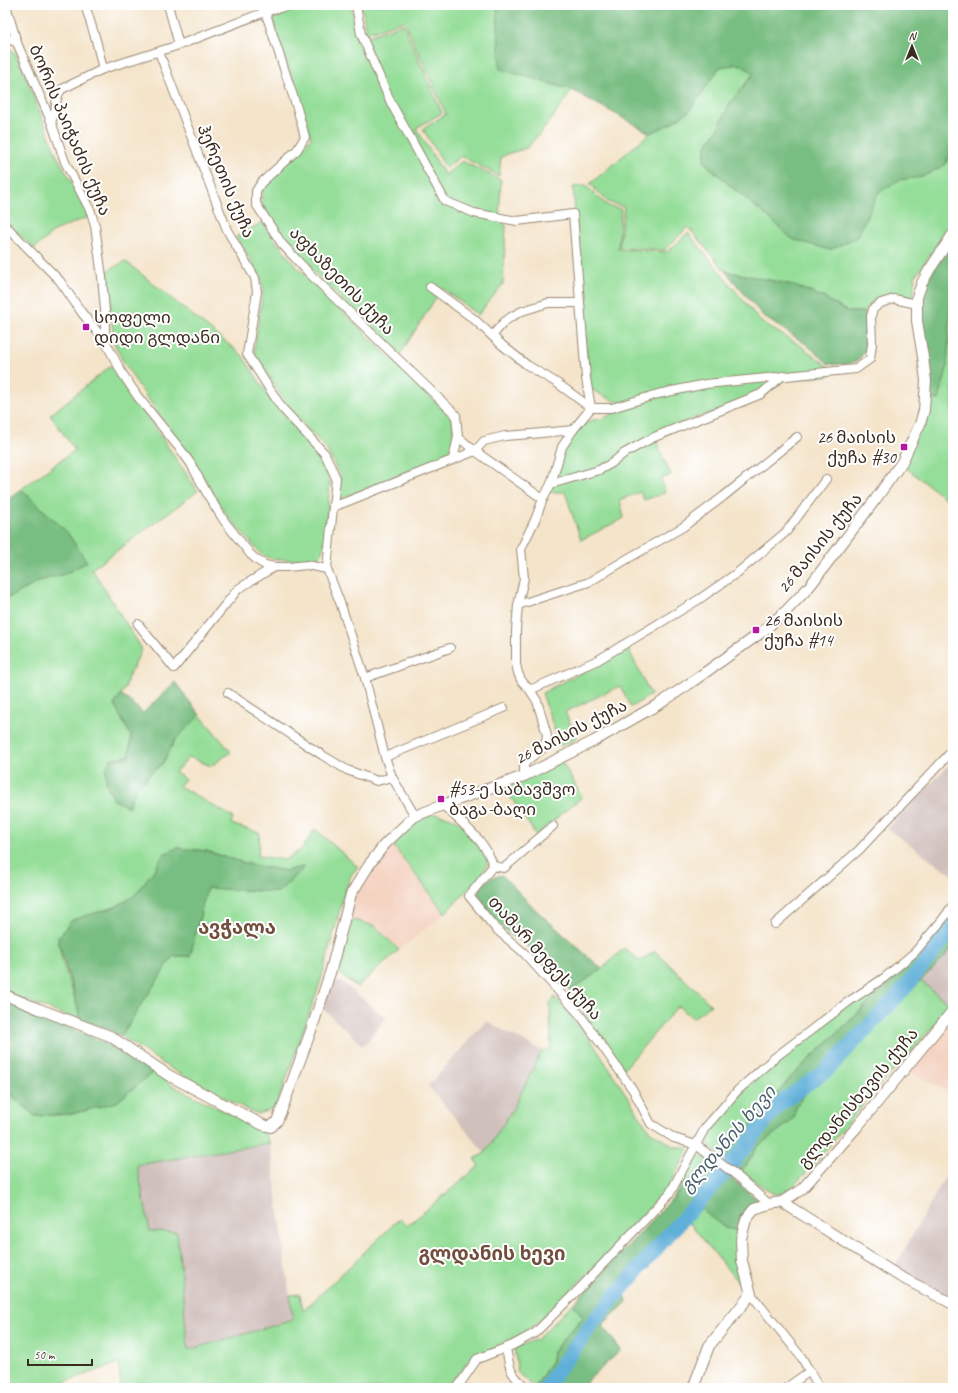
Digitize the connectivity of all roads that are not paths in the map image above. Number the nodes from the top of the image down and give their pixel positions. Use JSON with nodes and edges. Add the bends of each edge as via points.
{"nodes":[{"id":1,"x":6,"y":5,"type":"edge"},
{"id":2,"x":85,"y":5,"type":"edge"},
{"id":3,"x":168,"y":5,"type":"edge"},
{"id":4,"x":291,"y":5,"type":"edge"},
{"id":5,"x":356,"y":5,"type":"edge"},
{"id":6,"x":264,"y":9,"type":"edge"},
{"id":7,"x":5,"y":37,"type":"edge"},
{"id":8,"x":17,"y":43,"type":"junction"},
{"id":9,"x":179,"y":45,"type":"junction"},
{"id":10,"x":159,"y":52,"type":"junction"},
{"id":11,"x":103,"y":69,"type":"junction"},
{"id":12,"x":51,"y":121,"type":"junction"},
{"id":13,"x":5,"y":225,"type":"edge"},
{"id":14,"x":953,"y":234,"type":"edge"},
{"id":15,"x":430,"y":287,"type":"dead end"},
{"id":16,"x":580,"y":303,"type":"junction"},
{"id":17,"x":917,"y":304,"type":"junction"},
{"id":18,"x":492,"y":336,"type":"junction"},
{"id":19,"x":105,"y":341,"type":"junction"},
{"id":20,"x":783,"y":375,"type":"junction"},
{"id":21,"x":591,"y":408,"type":"junction"},
{"id":22,"x":573,"y":430,"type":"junction"},
{"id":23,"x":458,"y":437,"type":"junction"},
{"id":24,"x":797,"y":437,"type":"dead end"},
{"id":25,"x":475,"y":451,"type":"junction"},
{"id":26,"x":453,"y":459,"type":"junction"},
{"id":27,"x":826,"y":479,"type":"dead end"},
{"id":28,"x":551,"y":484,"type":"junction"},
{"id":29,"x":543,"y":499,"type":"junction"},
{"id":30,"x":333,"y":507,"type":"junction"},
{"id":31,"x":274,"y":567,"type":"junction"},
{"id":32,"x":327,"y":569,"type":"junction"},
{"id":33,"x":518,"y":605,"type":"junction"},
{"id":34,"x":138,"y":624,"type":"dead end"},
{"id":35,"x":450,"y":648,"type":"dead end"},
{"id":36,"x":365,"y":678,"type":"junction"},
{"id":37,"x":530,"y":690,"type":"junction"},
{"id":38,"x":228,"y":693,"type":"dead end"},
{"id":39,"x":504,"y":708,"type":"dead end"},
{"id":40,"x":953,"y":750,"type":"edge"},
{"id":41,"x":385,"y":757,"type":"junction"},
{"id":42,"x":524,"y":776,"type":"junction"},
{"id":43,"x":392,"y":777,"type":"junction"},
{"id":44,"x":443,"y":805,"type":"junction"},
{"id":45,"x":415,"y":816,"type":"junction"},
{"id":46,"x":553,"y":826,"type":"dead end"},
{"id":47,"x":494,"y":866,"type":"junction"},
{"id":48,"x":953,"y":905,"type":"edge"},
{"id":49,"x":774,"y":924,"type":"dead end"},
{"id":50,"x":5,"y":995,"type":"edge"},
{"id":51,"x":953,"y":1010,"type":"edge"},
{"id":52,"x":696,"y":1145,"type":"junction"},
{"id":53,"x":782,"y":1202,"type":"junction"},
{"id":54,"x":769,"y":1204,"type":"junction"},
{"id":55,"x":751,"y":1294,"type":"junction"},
{"id":56,"x":953,"y":1304,"type":"edge"},
{"id":57,"x":506,"y":1348,"type":"junction"},
{"id":58,"x":810,"y":1371,"type":"junction"},
{"id":59,"x":457,"y":1388,"type":"edge"},
{"id":60,"x":528,"y":1388,"type":"edge"},
{"id":61,"x":693,"y":1388,"type":"edge"},
{"id":62,"x":786,"y":1388,"type":"edge"},
{"id":63,"x":819,"y":1388,"type":"edge"}],
"edges":[{"from":1,"to":8,"type":"street","name":"ბორის პაიჭაძის ქუჩა"},
{"from":2,"to":11,"type":"street"},
{"from":3,"to":9,"type":"street"},
{"from":4,"to":6,"type":"street"},
{"from":5,"to":16,"type":"street","via":[[361,34],[391,103],[445,201],[474,213],[517,221],[573,214]]},
{"from":6,"to":9,"type":"street"},
{"from":6,"to":23,"type":"street","name":"აფხაზეთის ქუჩა","via":[[305,137],[297,150],[261,184],[256,191],[256,204],[282,244],[309,273],[456,415]]},
{"from":7,"to":8,"type":"street"},
{"from":8,"to":12,"type":"street","name":"ბორის პაიჭაძის ქუჩა"},
{"from":9,"to":10,"type":"street"},
{"from":10,"to":11,"type":"street"},
{"from":10,"to":30,"type":"street","name":"ჰერეთის ქუჩა","via":[[227,230],[256,278],[257,292],[246,354],[282,408],[325,454],[336,478]]},
{"from":11,"to":12,"type":"street","via":[[58,93],[56,114]]},
{"from":12,"to":19,"type":"street","name":"ბორის პაიჭაძის ქუჩა","via":[[65,162],[91,212],[95,226],[102,277]]},
{"from":13,"to":19,"type":"street","via":[[60,281]]},
{"from":14,"to":17,"type":"street","name":"26 მაისის ქუჩა","via":[[936,257],[922,283]]},
{"from":15,"to":18,"type":"street","via":[[474,319]]},
{"from":16,"to":18,"type":"street","via":[[548,303],[522,311],[511,316]]},
{"from":16,"to":21,"type":"street"},
{"from":17,"to":20,"type":"street","via":[[894,299],[873,309],[870,359],[856,368]]},
{"from":17,"to":42,"type":"street","name":"26 მაისის ქუჩა","via":[[926,381],[924,410],[920,424],[894,473],[809,587],[762,632],[659,704],[594,741]]},
{"from":18,"to":21,"type":"street","via":[[527,365]]},
{"from":19,"to":31,"type":"street","via":[[138,397],[191,464],[225,522],[257,560]]},
{"from":20,"to":21,"type":"street","via":[[706,384],[658,394],[612,408]]},
{"from":20,"to":28,"type":"street","via":[[761,394],[652,438],[599,470]]},
{"from":21,"to":22,"type":"street"},
{"from":22,"to":25,"type":"street","via":[[505,436],[484,441]]},
{"from":22,"to":28,"type":"street","via":[[562,447]]},
{"from":23,"to":25,"type":"street"},
{"from":23,"to":26,"type":"street","name":"აფხაზეთის ქუჩა"},
{"from":24,"to":33,"type":"street","via":[[683,527],[589,582]]},
{"from":25,"to":26,"type":"street"},
{"from":25,"to":29,"type":"street"},
{"from":26,"to":30,"type":"street"},
{"from":27,"to":37,"type":"street","via":[[786,532],[737,573],[698,600],[598,660]]},
{"from":28,"to":29,"type":"street"},
{"from":29,"to":33,"type":"street","via":[[520,550],[524,578]]},
{"from":30,"to":32,"type":"street","name":"ჰერეთის ქუჩა"},
{"from":31,"to":32,"type":"street","via":[[307,565]]},
{"from":31,"to":34,"type":"street","via":[[238,589],[174,668]]},
{"from":32,"to":36,"type":"street","via":[[342,605]]},
{"from":33,"to":37,"type":"street","via":[[516,664],[521,680]]},
{"from":35,"to":36,"type":"street"},
{"from":36,"to":41,"type":"street"},
{"from":37,"to":42,"type":"street","via":[[537,701],[547,735],[542,748],[526,761]]},
{"from":38,"to":43,"type":"street","via":[[347,770],[377,781]]},
{"from":39,"to":41,"type":"street"},
{"from":40,"to":49,"type":"street","via":[[859,850]]},
{"from":41,"to":43,"type":"street"},
{"from":42,"to":44,"type":"street","name":"26 მაისის ქუჩა"},
{"from":43,"to":45,"type":"street"},
{"from":44,"to":45,"type":"street","name":"26 მაისის ქუჩა"},
{"from":44,"to":47,"type":"street","via":[[481,842]]},
{"from":45,"to":50,"type":"street","via":[[385,844],[351,894],[331,970],[312,1028],[277,1121],[271,1127],[168,1076],[110,1036]]},
{"from":46,"to":47,"type":"street","via":[[504,868]]},
{"from":47,"to":52,"type":"street","name":"თამარ მეფეს ქუჩა","via":[[469,896],[496,929],[523,952],[581,1016],[633,1090],[651,1124],[674,1138]]},
{"from":48,"to":52,"type":"street","via":[[915,952],[884,978],[773,1059],[738,1090],[705,1128]]},
{"from":51,"to":53,"type":"street","name":"გლდანისხევის ქუჩა","via":[[857,1127],[802,1189]]},
{"from":52,"to":54,"type":"street"},
{"from":52,"to":57,"type":"street","via":[[670,1193],[535,1333]]},
{"from":53,"to":54,"type":"street"},
{"from":53,"to":56,"type":"street","via":[[899,1276]]},
{"from":54,"to":55,"type":"street","via":[[754,1209],[746,1220],[741,1239],[742,1260]]},
{"from":55,"to":58,"type":"street"},
{"from":55,"to":61,"type":"street","via":[[709,1346]]},
{"from":57,"to":59,"type":"street","via":[[477,1359]]},
{"from":57,"to":60,"type":"street","via":[[510,1370]]},
{"from":58,"to":62,"type":"street"},
{"from":58,"to":63,"type":"street"}]}
